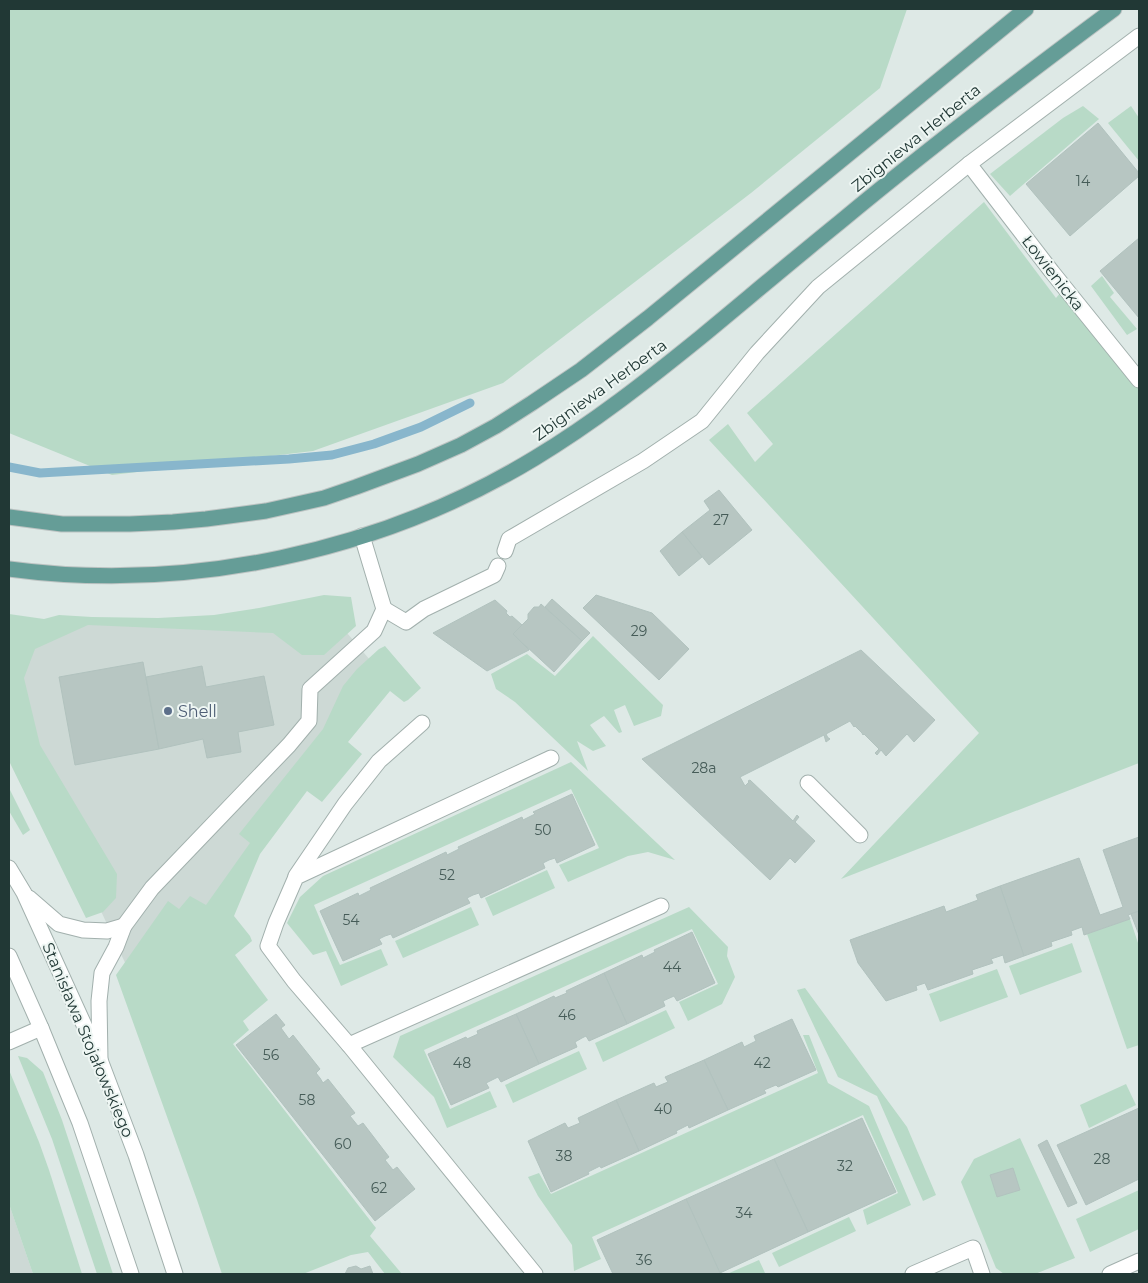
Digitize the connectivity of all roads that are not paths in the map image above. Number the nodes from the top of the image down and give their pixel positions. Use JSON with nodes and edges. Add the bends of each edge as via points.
{"nodes":[{"id":1,"x":1026,"y":9,"type":"edge"},
{"id":2,"x":1114,"y":9,"type":"edge"},
{"id":3,"x":1139,"y":36,"type":"edge"},
{"id":4,"x":969,"y":164,"type":"junction"},
{"id":5,"x":1139,"y":380,"type":"edge"},
{"id":6,"x":9,"y":517,"type":"edge"},
{"id":7,"x":362,"y":536,"type":"junction"},
{"id":8,"x":505,"y":551,"type":"dead end"},
{"id":9,"x":498,"y":566,"type":"dead end"},
{"id":10,"x":9,"y":569,"type":"edge"},
{"id":11,"x":384,"y":609,"type":"junction"},
{"id":12,"x":422,"y":723,"type":"dead end"},
{"id":13,"x":551,"y":758,"type":"dead end"},
{"id":14,"x":808,"y":783,"type":"dead end"},
{"id":15,"x":860,"y":835,"type":"dead end"},
{"id":16,"x":9,"y":868,"type":"edge"},
{"id":17,"x":296,"y":877,"type":"junction"},
{"id":18,"x":24,"y":893,"type":"junction"},
{"id":19,"x":661,"y":906,"type":"dead end"},
{"id":20,"x":124,"y":926,"type":"junction"},
{"id":21,"x":9,"y":956,"type":"edge"},
{"id":22,"x":41,"y":1028,"type":"junction"},
{"id":23,"x":9,"y":1042,"type":"edge"},
{"id":24,"x":348,"y":1045,"type":"junction"},
{"id":25,"x":100,"y":1060,"type":"junction"},
{"id":26,"x":1139,"y":1261,"type":"edge"},
{"id":27,"x":131,"y":1274,"type":"edge"},
{"id":28,"x":175,"y":1274,"type":"edge"},
{"id":29,"x":535,"y":1274,"type":"edge"},
{"id":30,"x":913,"y":1274,"type":"edge"},
{"id":31,"x":982,"y":1274,"type":"edge"},
{"id":32,"x":1110,"y":1274,"type":"edge"}],
"edges":[{"from":1,"to":6,"type":"main road","name":"Zbigniewa Herberta","via":[[634,330],[532,403],[461,445],[348,490],[257,512],[130,524],[62,524]]},
{"from":2,"to":7,"type":"main road","name":"Zbigniewa Herberta","via":[[983,107],[608,410],[502,477],[422,515]]},
{"from":3,"to":4,"type":"street"},
{"from":4,"to":5,"type":"street","name":"Łowienicka"},
{"from":4,"to":8,"type":"street","via":[[818,287],[757,353],[702,421],[643,461],[509,539]]},
{"from":7,"to":10,"type":"main road","name":"Zbigniewa Herberta","via":[[320,549],[194,571],[112,576]]},
{"from":7,"to":11,"type":"street"},
{"from":9,"to":11,"type":"street","via":[[494,575],[424,609],[406,622]]},
{"from":11,"to":20,"type":"street","via":[[374,631],[310,689],[309,721],[152,888]]},
{"from":12,"to":17,"type":"street","via":[[379,761],[345,804]]},
{"from":13,"to":17,"type":"street"},
{"from":14,"to":15,"type":"street"},
{"from":16,"to":18,"type":"street","name":"Stanisława Stojałowskiego"},
{"from":17,"to":24,"type":"street","via":[[268,946]]},
{"from":18,"to":20,"type":"street","via":[[59,924],[107,931]]},
{"from":18,"to":25,"type":"street","name":"Stanisława Stojałowskiego"},
{"from":19,"to":24,"type":"street"},
{"from":20,"to":25,"type":"street","via":[[102,973]]},
{"from":21,"to":22,"type":"street"},
{"from":22,"to":23,"type":"street"},
{"from":22,"to":27,"type":"street","via":[[80,1123]]},
{"from":24,"to":29,"type":"street"},
{"from":25,"to":28,"type":"street","name":"Stanisława Stojałowskiego","via":[[136,1155]]},
{"from":26,"to":32,"type":"street"},
{"from":30,"to":31,"type":"street","via":[[973,1248]]}]}
